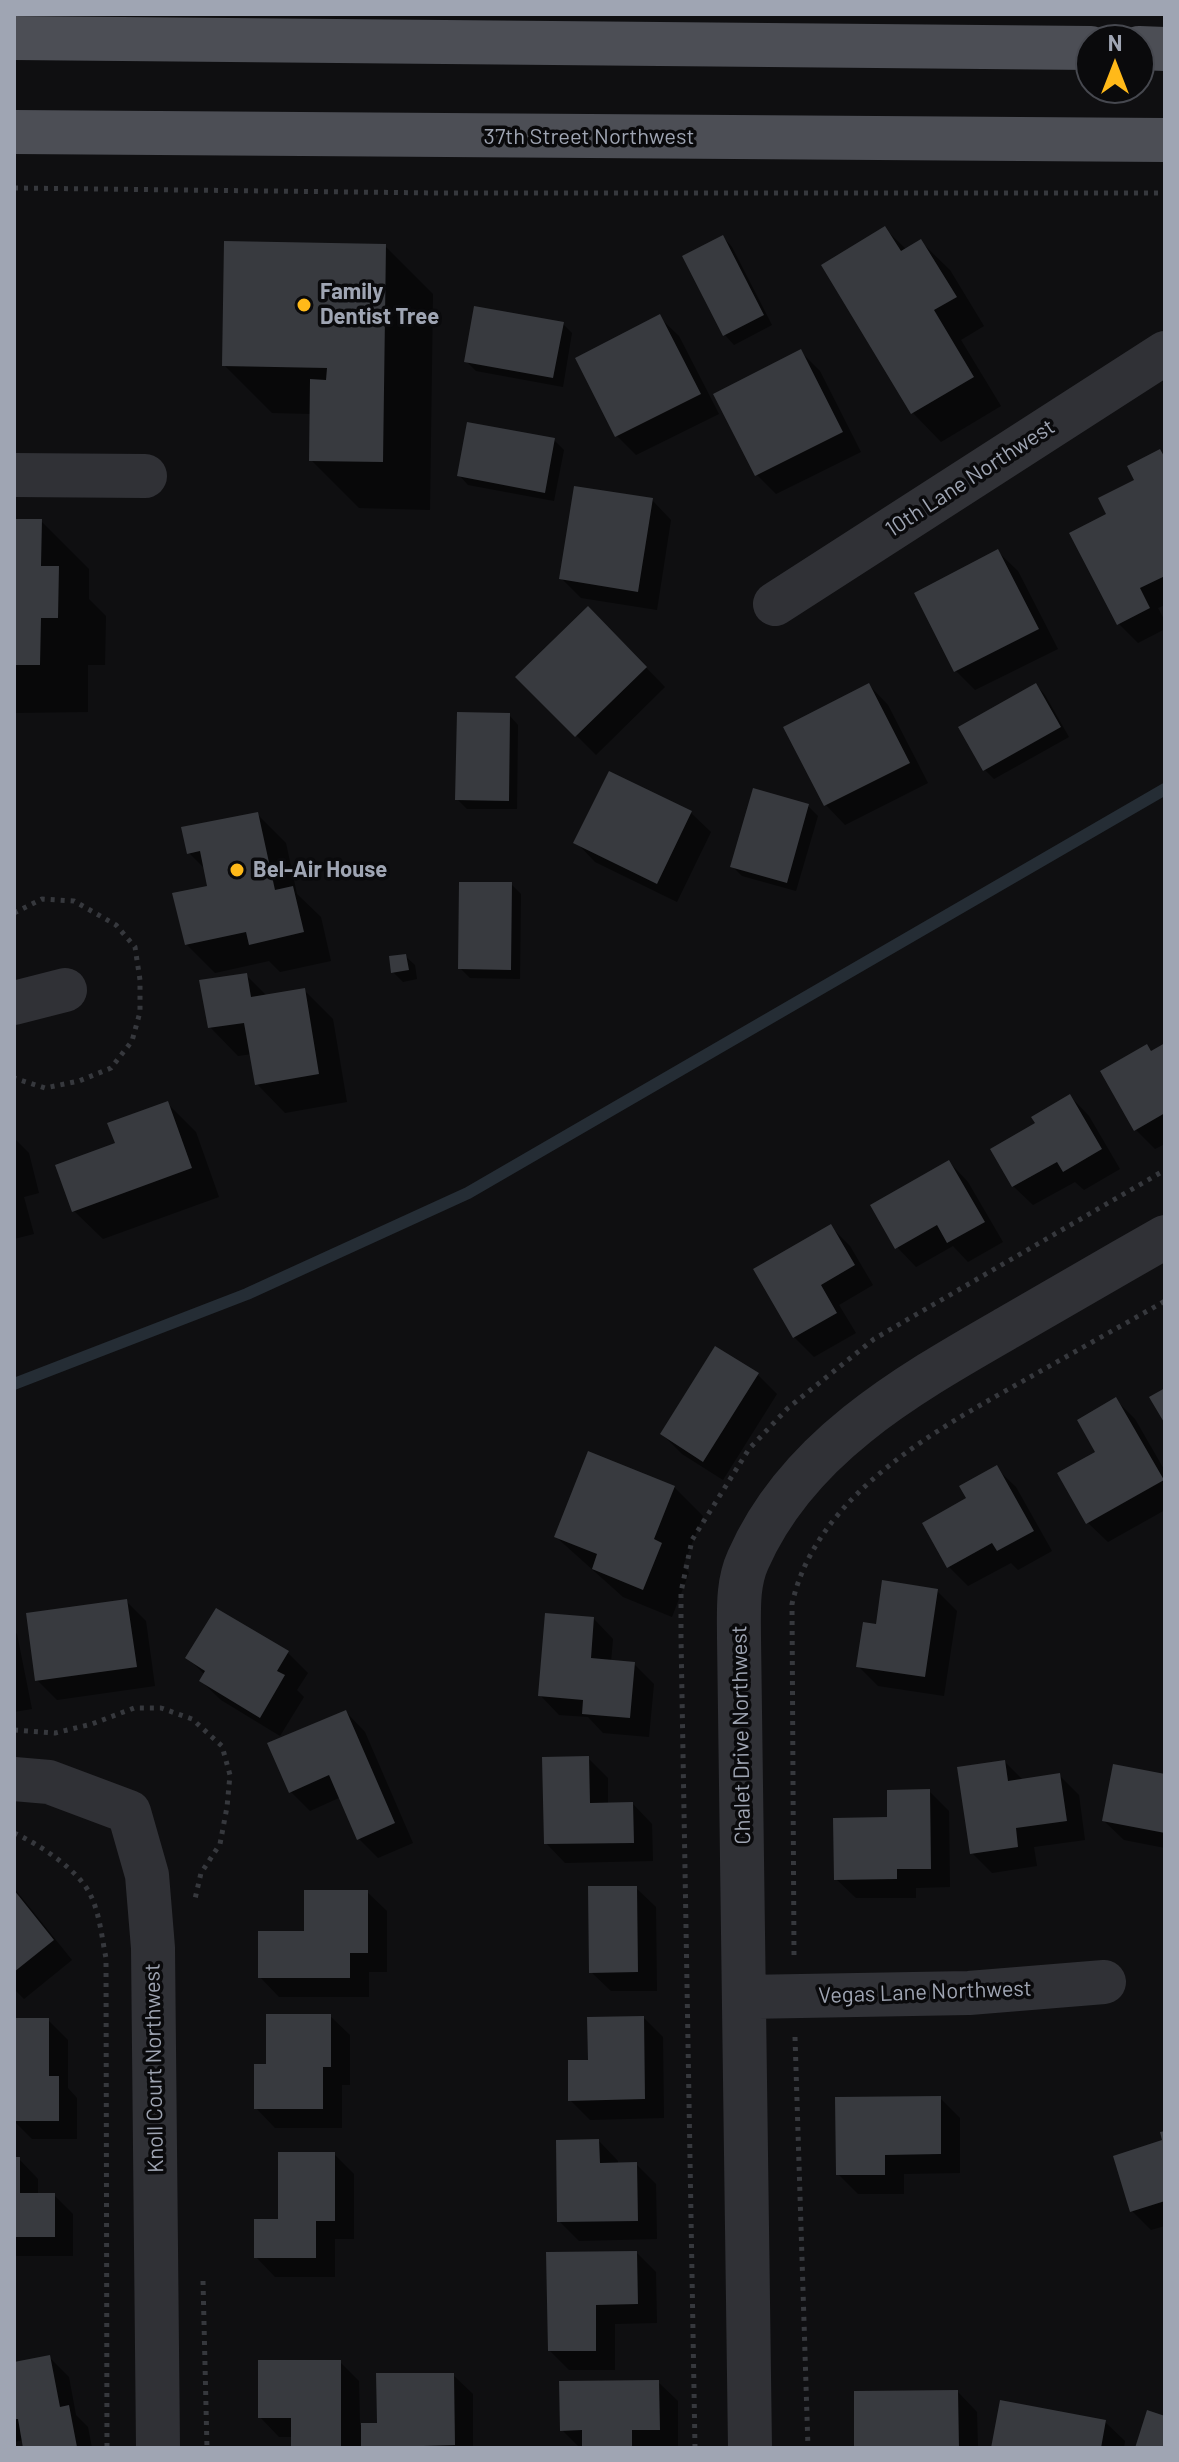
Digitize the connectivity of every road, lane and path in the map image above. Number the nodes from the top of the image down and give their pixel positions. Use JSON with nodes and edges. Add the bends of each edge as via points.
{"nodes":[{"id":1,"x":14,"y":38,"type":"edge"},
{"id":2,"x":1075,"y":48,"type":"edge"},
{"id":3,"x":14,"y":132,"type":"edge"},
{"id":4,"x":1165,"y":140,"type":"edge"},
{"id":5,"x":14,"y":188,"type":"edge"},
{"id":6,"x":1165,"y":193,"type":"edge"},
{"id":7,"x":1165,"y":353,"type":"edge"},
{"id":8,"x":14,"y":475,"type":"edge"},
{"id":9,"x":145,"y":476,"type":"dead end"},
{"id":10,"x":775,"y":604,"type":"dead end"},
{"id":11,"x":65,"y":990,"type":"dead end"},
{"id":12,"x":14,"y":1003,"type":"edge"},
{"id":13,"x":1165,"y":1237,"type":"edge"},
{"id":14,"x":1165,"y":1301,"type":"edge"},
{"id":15,"x":14,"y":1779,"type":"edge"},
{"id":16,"x":14,"y":1833,"type":"edge"},
{"id":17,"x":1104,"y":1982,"type":"dead end"},
{"id":18,"x":745,"y":1997,"type":"junction"},
{"id":19,"x":794,"y":1997,"type":"junction"},
{"id":20,"x":107,"y":2448,"type":"edge"},
{"id":21,"x":158,"y":2448,"type":"edge"},
{"id":22,"x":750,"y":2448,"type":"edge"},
{"id":23,"x":808,"y":2448,"type":"edge"}],
"edges":[{"from":1,"to":2,"type":"main road"},
{"from":3,"to":4,"type":"main road","name":"37th Street Northwest"},
{"from":5,"to":6,"type":"path"},
{"from":7,"to":10,"type":"street","name":"10th Lane Northwest"},
{"from":8,"to":9,"type":"street"},
{"from":11,"to":12,"type":"street"},
{"from":13,"to":18,"type":"street","name":"Chalet Drive Northwest","via":[[906,1387],[864,1419],[795,1484],[747,1561],[739,1598]]},
{"from":14,"to":19,"type":"path","via":[[935,1431],[836,1518],[797,1580],[792,1604]]},
{"from":15,"to":21,"type":"street","name":"Knoll Court Northwest","via":[[49,1782],[129,1812],[147,1875],[153,1948]]},
{"from":16,"to":20,"type":"path","via":[[65,1865],[91,1895],[106,1958]]},
{"from":17,"to":19,"type":"street","name":"Vegas Lane Northwest","via":[[969,1993]]},
{"from":18,"to":19,"type":"street","name":"Vegas Lane Northwest"},
{"from":18,"to":22,"type":"street","name":"Chalet Drive Northwest"},
{"from":19,"to":23,"type":"path"}]}
